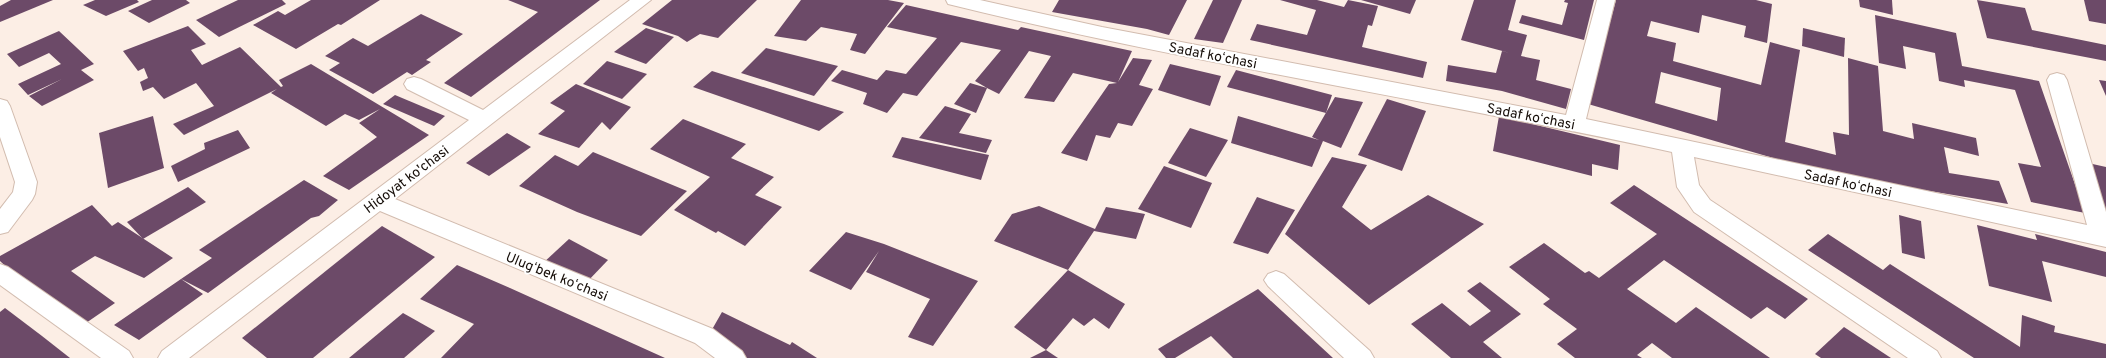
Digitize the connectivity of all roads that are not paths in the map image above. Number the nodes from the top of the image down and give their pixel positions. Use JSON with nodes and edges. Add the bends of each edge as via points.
{"nodes":[{"id":1,"x":642,"y":0,"type":"edge"},
{"id":2,"x":956,"y":0,"type":"edge"},
{"id":3,"x":1606,"y":0,"type":"edge"},
{"id":4,"x":2057,"y":80,"type":"dead end"},
{"id":5,"x":414,"y":84,"type":"dead end"},
{"id":6,"x":0,"y":106,"type":"edge"},
{"id":7,"x":484,"y":119,"type":"junction"},
{"id":8,"x":1574,"y":124,"type":"junction"},
{"id":9,"x":1682,"y":147,"type":"junction"},
{"id":10,"x":377,"y":201,"type":"junction"},
{"id":11,"x":0,"y":226,"type":"edge"},
{"id":12,"x":2104,"y":238,"type":"edge"},
{"id":13,"x":0,"y":274,"type":"edge"},
{"id":14,"x":1276,"y":280,"type":"dead end"},
{"id":15,"x":717,"y":353,"type":"edge"},
{"id":16,"x":120,"y":358,"type":"edge"},
{"id":17,"x":172,"y":358,"type":"edge"},
{"id":18,"x":1361,"y":358,"type":"edge"},
{"id":19,"x":1928,"y":358,"type":"edge"}],
"edges":[{"from":1,"to":7,"type":"street","name":"Hidoyat ko'chasi"},
{"from":2,"to":8,"type":"street","name":"Sadaf koʻchasi","via":[[1102,33]]},
{"from":3,"to":8,"type":"street"},
{"from":4,"to":12,"type":"street"},
{"from":5,"to":7,"type":"street"},
{"from":6,"to":11,"type":"street","via":[[26,182],[24,194]]},
{"from":7,"to":10,"type":"street","name":"Hidoyat ko'chasi"},
{"from":8,"to":9,"type":"street","name":"Sadaf koʻchasi"},
{"from":9,"to":12,"type":"street","name":"Sadaf koʻchasi"},
{"from":9,"to":19,"type":"street","via":[[1688,187],[1702,206]]},
{"from":10,"to":15,"type":"street","name":"Ulugʻbek koʻchasi","via":[[704,336]]},
{"from":10,"to":17,"type":"street","name":"Hidoyat ko'chasi"},
{"from":13,"to":16,"type":"street"},
{"from":14,"to":18,"type":"street"}]}
